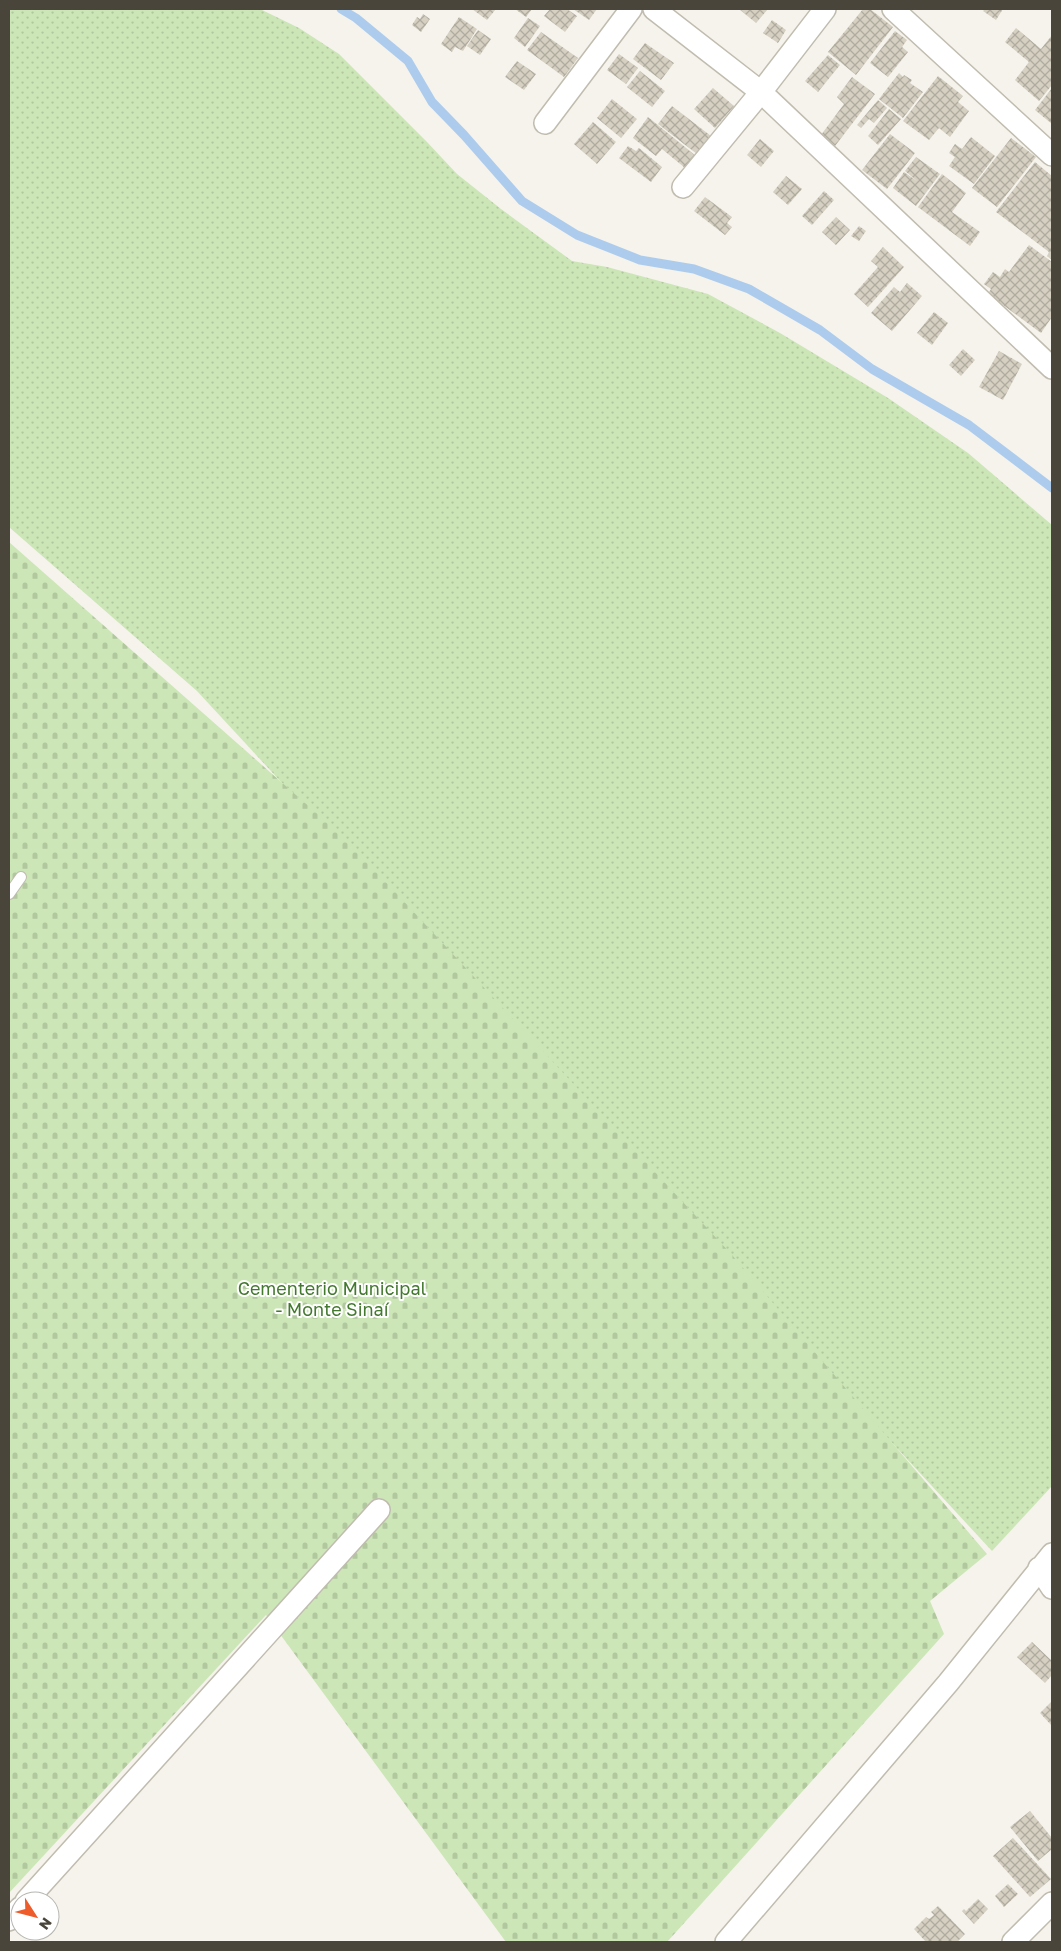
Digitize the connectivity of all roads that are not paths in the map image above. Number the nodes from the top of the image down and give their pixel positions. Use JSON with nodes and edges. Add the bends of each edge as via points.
{"nodes":[{"id":1,"x":631,"y":9,"type":"edge"},
{"id":2,"x":654,"y":9,"type":"edge"},
{"id":3,"x":825,"y":9,"type":"edge"},
{"id":4,"x":893,"y":9,"type":"edge"},
{"id":5,"x":761,"y":92,"type":"junction"},
{"id":6,"x":545,"y":123,"type":"dead end"},
{"id":7,"x":1052,"y":155,"type":"edge"},
{"id":8,"x":684,"y":187,"type":"dead end"},
{"id":9,"x":1052,"y":368,"type":"edge"},
{"id":10,"x":21,"y":877,"type":"dead end"},
{"id":11,"x":9,"y":894,"type":"edge"},
{"id":12,"x":379,"y":1510,"type":"dead end"},
{"id":13,"x":1046,"y":1561,"type":"edge"},
{"id":14,"x":1052,"y":1588,"type":"edge"},
{"id":15,"x":35,"y":1891,"type":"edge"},
{"id":16,"x":1052,"y":1903,"type":"edge"},
{"id":17,"x":725,"y":1942,"type":"edge"},
{"id":18,"x":1013,"y":1942,"type":"edge"}],
"edges":[{"from":1,"to":6,"type":"street"},
{"from":2,"to":5,"type":"street"},
{"from":3,"to":5,"type":"street"},
{"from":4,"to":7,"type":"street"},
{"from":5,"to":8,"type":"street"},
{"from":5,"to":9,"type":"street"},
{"from":10,"to":11,"type":"lane"},
{"from":12,"to":15,"type":"street"},
{"from":13,"to":14,"type":"street"},
{"from":13,"to":17,"type":"street","via":[[948,1683]]},
{"from":16,"to":18,"type":"street"}]}
